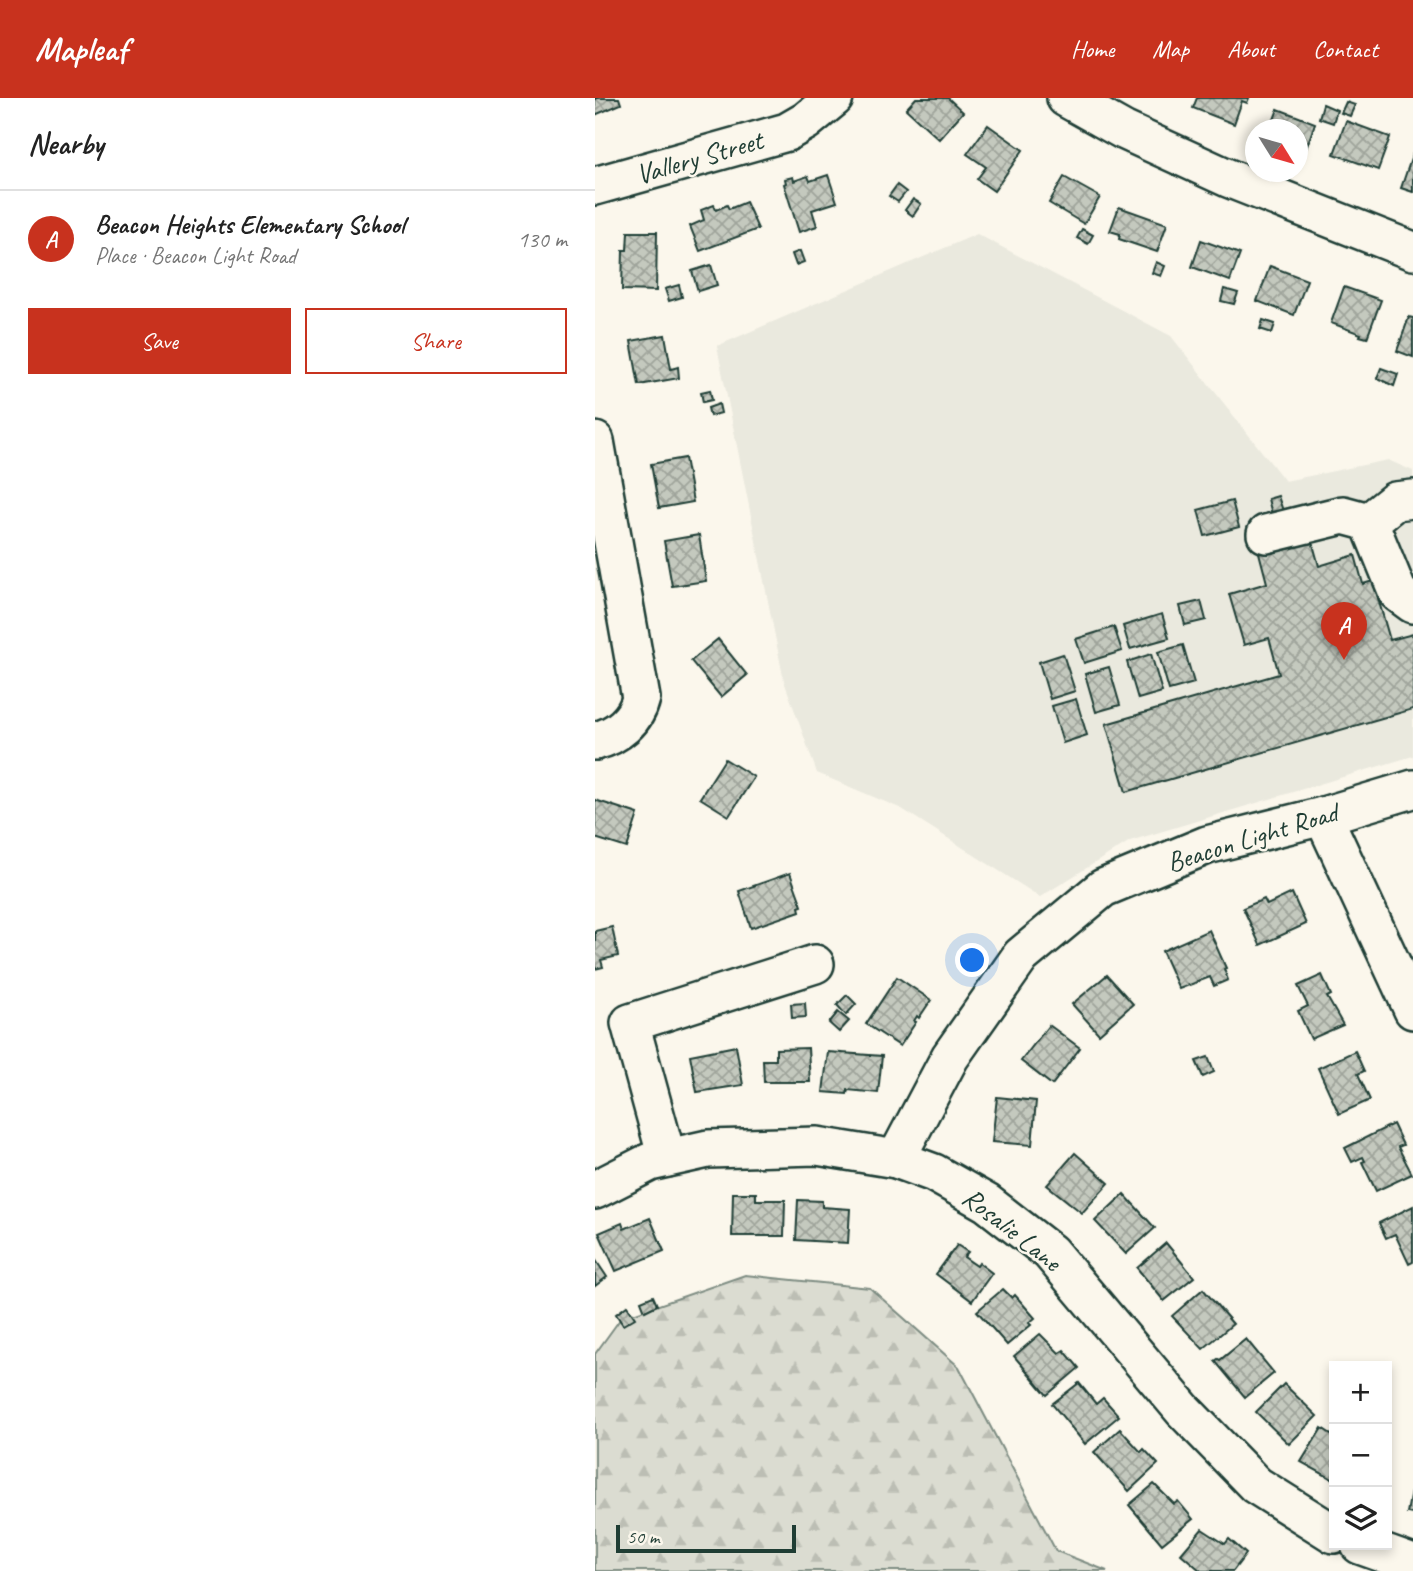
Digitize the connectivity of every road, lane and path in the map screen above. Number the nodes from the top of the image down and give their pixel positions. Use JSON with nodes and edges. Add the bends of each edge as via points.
{"nodes":[{"id":1,"x":834,"y":98,"type":"edge"},
{"id":2,"x":1066,"y":98,"type":"edge"},
{"id":3,"x":595,"y":186,"type":"edge"},
{"id":4,"x":1413,"y":251,"type":"edge"},
{"id":5,"x":595,"y":441,"type":"edge"},
{"id":6,"x":1413,"y":499,"type":"edge"},
{"id":7,"x":1369,"y":522,"type":"junction"},
{"id":8,"x":1266,"y":534,"type":"dead end"},
{"id":9,"x":1413,"y":604,"type":"edge"},
{"id":10,"x":595,"y":741,"type":"edge"},
{"id":11,"x":1413,"y":789,"type":"edge"},
{"id":12,"x":1323,"y":816,"type":"junction"},
{"id":13,"x":815,"y":964,"type":"dead end"},
{"id":14,"x":1413,"y":1010,"type":"edge"},
{"id":15,"x":667,"y":1158,"type":"junction"},
{"id":16,"x":897,"y":1159,"type":"junction"},
{"id":17,"x":595,"y":1190,"type":"edge"},
{"id":18,"x":1329,"y":1531,"type":"edge"},
{"id":19,"x":1374,"y":1550,"type":"edge"},
{"id":20,"x":1413,"y":1564,"type":"edge"}],
"edges":[{"from":1,"to":3,"type":"street","name":"Vallery Street","via":[[787,132]]},
{"from":2,"to":4,"type":"street","via":[[1228,178]]},
{"from":5,"to":10,"type":"street","via":[[641,698],[629,722]]},
{"from":6,"to":7,"type":"street","via":[[1395,501]]},
{"from":7,"to":8,"type":"street","via":[[1343,515]]},
{"from":7,"to":9,"type":"street","via":[[1398,593]]},
{"from":11,"to":12,"type":"street","name":"Beacon Light Road"},
{"from":12,"to":14,"type":"street"},
{"from":12,"to":16,"type":"street","name":"Beacon Light Road","via":[[1207,845],[1103,888],[1021,956],[950,1058]]},
{"from":13,"to":15,"type":"street","via":[[630,1023]]},
{"from":15,"to":16,"type":"street","name":"Rosalie Lane","via":[[708,1149],[817,1146]]},
{"from":15,"to":17,"type":"street","name":"Rosalie Lane"},
{"from":16,"to":18,"type":"street","name":"Rosalie Lane","via":[[934,1173],[987,1203],[1050,1252],[1183,1410],[1256,1485]]},
{"from":19,"to":20,"type":"street"}]}
